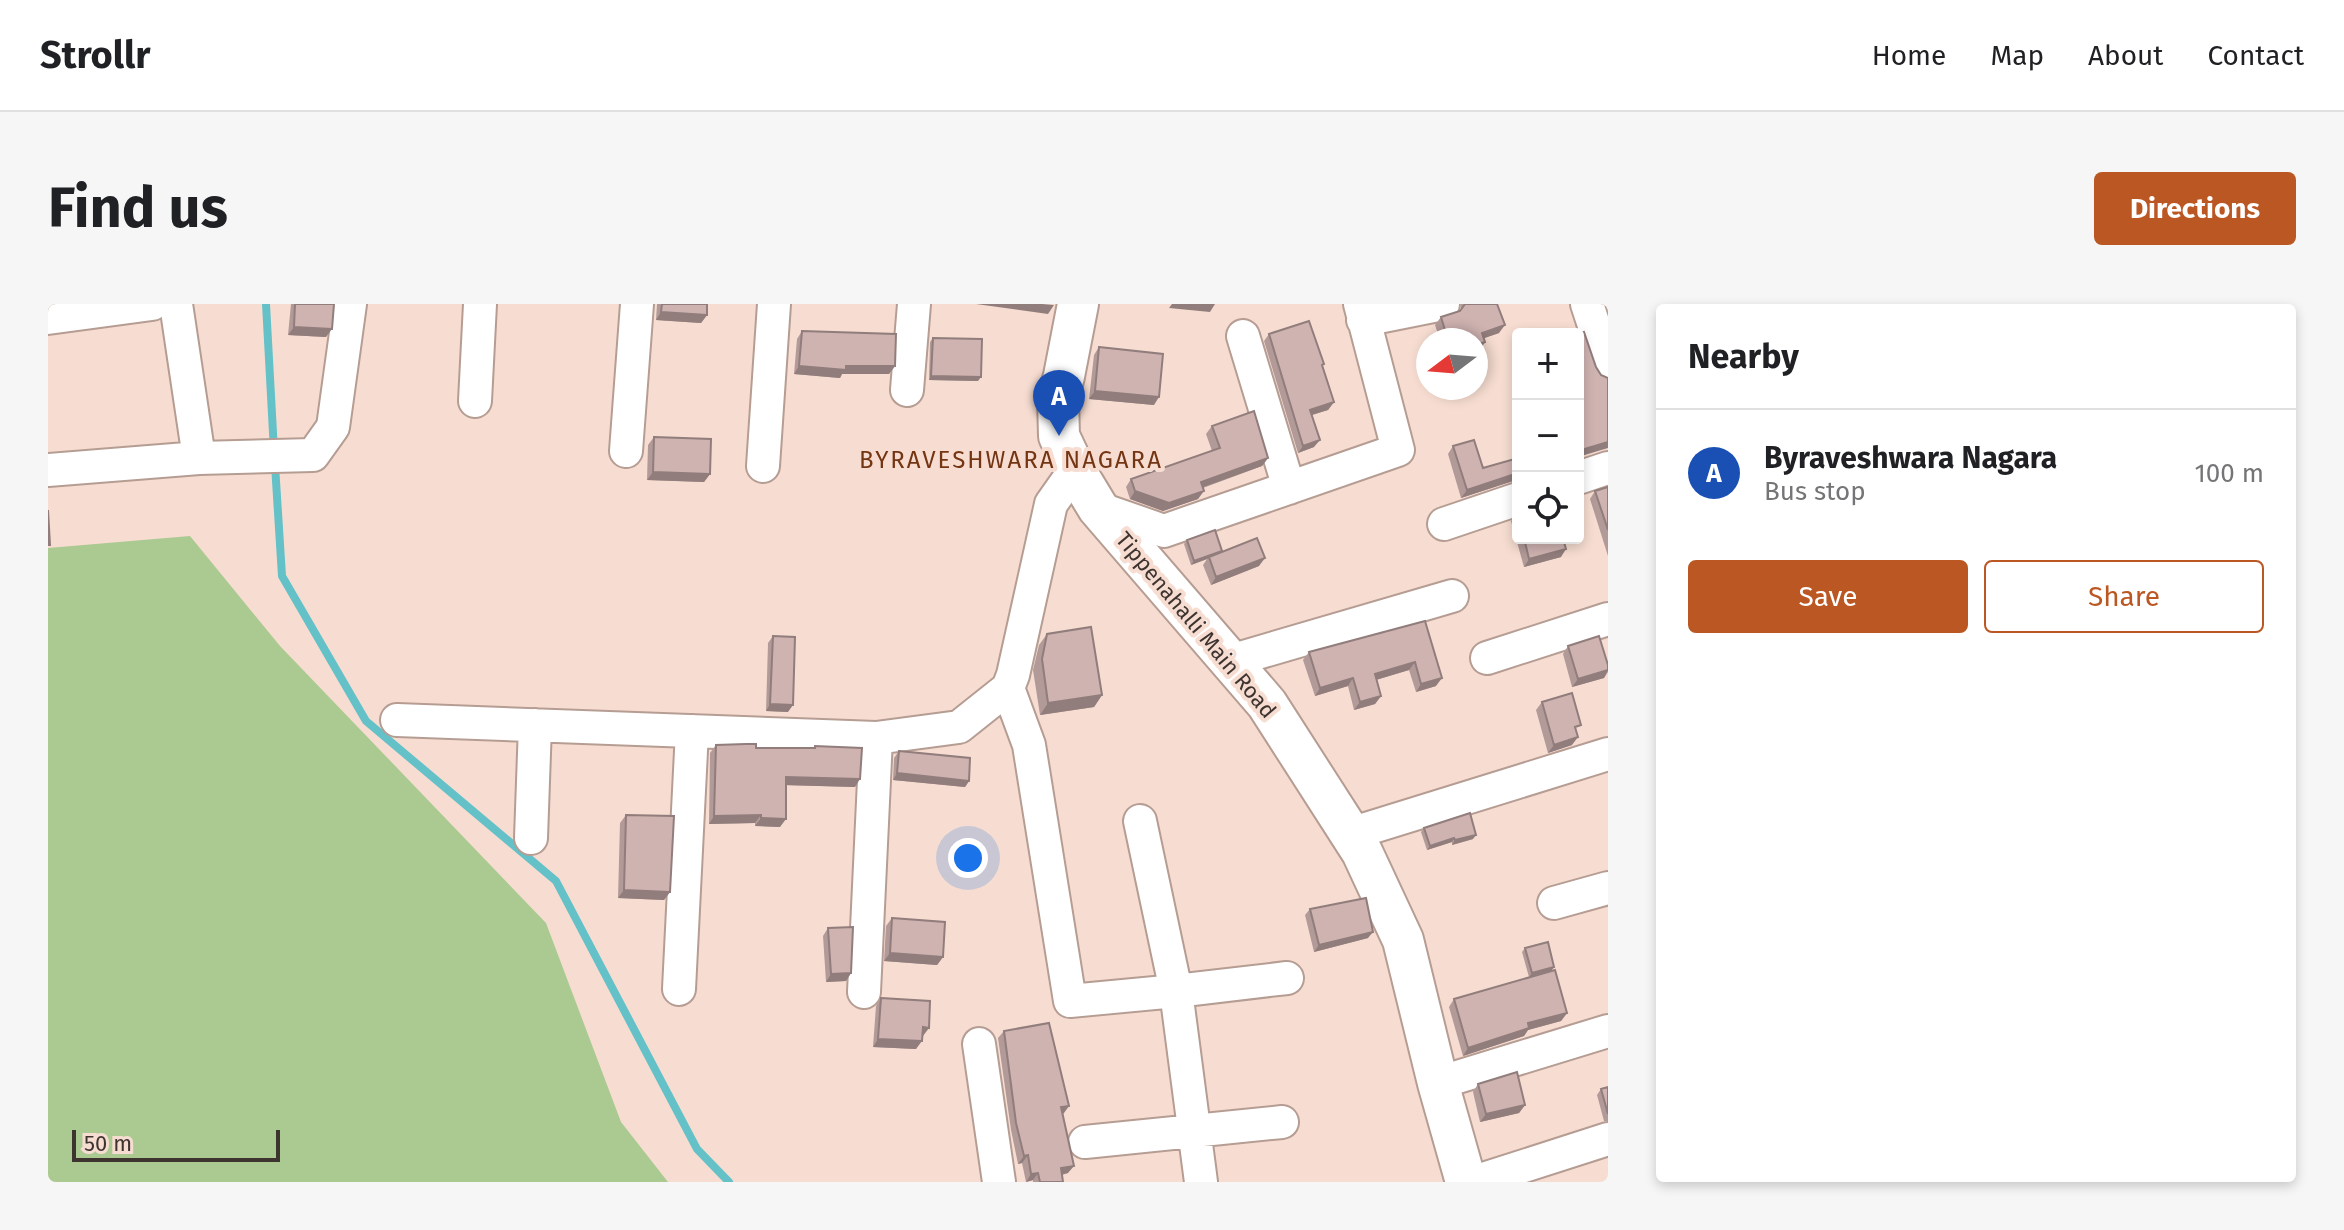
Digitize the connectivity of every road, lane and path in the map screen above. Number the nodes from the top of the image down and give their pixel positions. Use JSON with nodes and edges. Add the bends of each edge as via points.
{"nodes":[{"id":1,"x":152,"y":304,"type":"edge"},
{"id":2,"x":176,"y":304,"type":"edge"},
{"id":3,"x":350,"y":304,"type":"edge"},
{"id":4,"x":480,"y":304,"type":"edge"},
{"id":5,"x":637,"y":304,"type":"edge"},
{"id":6,"x":774,"y":304,"type":"edge"},
{"id":7,"x":914,"y":304,"type":"edge"},
{"id":8,"x":1078,"y":304,"type":"edge"},
{"id":9,"x":1443,"y":304,"type":"edge"},
{"id":10,"x":1587,"y":304,"type":"edge"},
{"id":11,"x":1362,"y":312,"type":"edge"},
{"id":12,"x":48,"y":318,"type":"edge"},
{"id":13,"x":1243,"y":336,"type":"dead end"},
{"id":14,"x":1608,"y":368,"type":"edge"},
{"id":15,"x":907,"y":390,"type":"dead end"},
{"id":16,"x":475,"y":401,"type":"dead end"},
{"id":17,"x":626,"y":451,"type":"dead end"},
{"id":18,"x":199,"y":458,"type":"junction"},
{"id":19,"x":763,"y":466,"type":"dead end"},
{"id":20,"x":1608,"y":468,"type":"edge"},
{"id":21,"x":48,"y":470,"type":"edge"},
{"id":22,"x":1075,"y":470,"type":"junction"},
{"id":23,"x":1584,"y":476,"type":"edge"},
{"id":24,"x":1289,"y":488,"type":"junction"},
{"id":25,"x":1512,"y":501,"type":"edge"},
{"id":26,"x":1098,"y":508,"type":"junction"},
{"id":27,"x":1444,"y":524,"type":"dead end"},
{"id":28,"x":1452,"y":596,"type":"dead end"},
{"id":29,"x":1608,"y":619,"type":"edge"},
{"id":30,"x":1487,"y":658,"type":"dead end"},
{"id":31,"x":1230,"y":661,"type":"junction"},
{"id":32,"x":1008,"y":688,"type":"junction"},
{"id":33,"x":397,"y":720,"type":"dead end"},
{"id":34,"x":535,"y":725,"type":"junction"},
{"id":35,"x":692,"y":731,"type":"junction"},
{"id":36,"x":876,"y":738,"type":"junction"},
{"id":37,"x":1608,"y":754,"type":"edge"},
{"id":38,"x":1140,"y":821,"type":"dead end"},
{"id":39,"x":1350,"y":834,"type":"junction"},
{"id":40,"x":531,"y":838,"type":"dead end"},
{"id":41,"x":1608,"y":888,"type":"edge"},
{"id":42,"x":1554,"y":903,"type":"dead end"},
{"id":43,"x":1287,"y":978,"type":"dead end"},
{"id":44,"x":679,"y":989,"type":"dead end"},
{"id":45,"x":1176,"y":991,"type":"junction"},
{"id":46,"x":864,"y":992,"type":"dead end"},
{"id":47,"x":1608,"y":1031,"type":"edge"},
{"id":48,"x":979,"y":1044,"type":"dead end"},
{"id":49,"x":1438,"y":1083,"type":"junction"},
{"id":50,"x":1282,"y":1122,"type":"dead end"},
{"id":51,"x":1194,"y":1129,"type":"junction"},
{"id":52,"x":1608,"y":1139,"type":"edge"},
{"id":53,"x":1085,"y":1142,"type":"dead end"},
{"id":54,"x":999,"y":1182,"type":"edge"},
{"id":55,"x":1201,"y":1182,"type":"edge"},
{"id":56,"x":1466,"y":1182,"type":"edge"},
{"id":57,"x":1474,"y":1182,"type":"edge"}],
"edges":[{"from":1,"to":12,"type":"street"},
{"from":2,"to":18,"type":"street"},
{"from":3,"to":18,"type":"street","via":[[333,427],[313,455]]},
{"from":4,"to":16,"type":"street"},
{"from":5,"to":17,"type":"street"},
{"from":6,"to":19,"type":"street"},
{"from":7,"to":15,"type":"street"},
{"from":8,"to":22,"type":"street","name":"Tippenahalli Main Road","via":[[1058,398],[1059,436]]},
{"from":9,"to":11,"type":"street"},
{"from":10,"to":14,"type":"street"},
{"from":11,"to":24,"type":"street","via":[[1398,450]]},
{"from":13,"to":24,"type":"street"},
{"from":18,"to":21,"type":"street"},
{"from":20,"to":23,"type":"street"},
{"from":22,"to":26,"type":"street","name":"Tippenahalli Main Road"},
{"from":22,"to":32,"type":"street","via":[[1051,504]]},
{"from":24,"to":26,"type":"street","via":[[1164,531]]},
{"from":25,"to":27,"type":"street"},
{"from":26,"to":31,"type":"street","name":"Tippenahalli Main Road"},
{"from":28,"to":31,"type":"street"},
{"from":29,"to":30,"type":"street"},
{"from":31,"to":39,"type":"street","name":"Tippenahalli Main Road","via":[[1267,704]]},
{"from":32,"to":36,"type":"street","via":[[959,727]]},
{"from":32,"to":45,"type":"street","via":[[1029,745],[1070,1001]]},
{"from":33,"to":34,"type":"street"},
{"from":34,"to":35,"type":"street"},
{"from":34,"to":40,"type":"street"},
{"from":35,"to":36,"type":"street"},
{"from":35,"to":44,"type":"street"},
{"from":36,"to":46,"type":"street"},
{"from":37,"to":39,"type":"street"},
{"from":38,"to":45,"type":"street"},
{"from":39,"to":49,"type":"street","name":"Tippenahalli Main Road","via":[[1403,940]]},
{"from":41,"to":42,"type":"street"},
{"from":43,"to":45,"type":"street"},
{"from":45,"to":51,"type":"street"},
{"from":47,"to":49,"type":"street"},
{"from":48,"to":54,"type":"street"},
{"from":49,"to":56,"type":"street","name":"Tippenahalli Main Road"},
{"from":50,"to":51,"type":"street"},
{"from":51,"to":53,"type":"street"},
{"from":51,"to":55,"type":"street"},
{"from":52,"to":57,"type":"street"}]}
